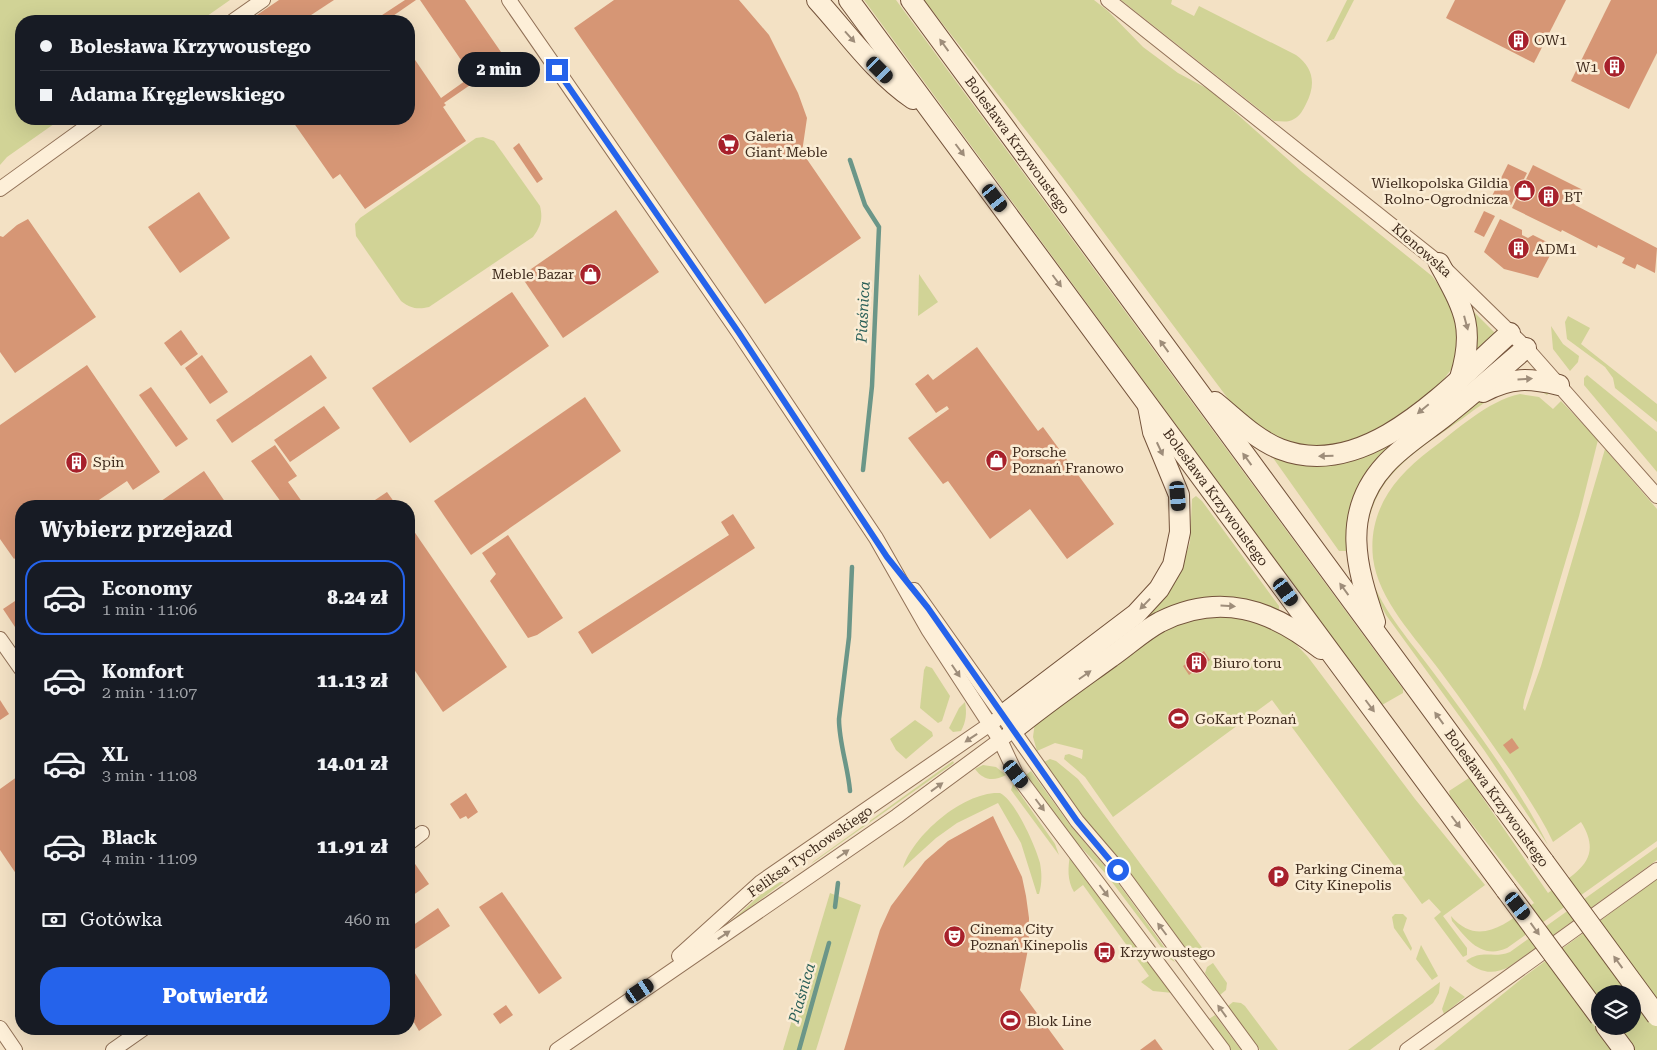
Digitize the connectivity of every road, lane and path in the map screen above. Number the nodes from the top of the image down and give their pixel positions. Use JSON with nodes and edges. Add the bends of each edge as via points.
{"nodes":[{"id":1,"x":263,"y":0,"type":"edge"},
{"id":2,"x":509,"y":0,"type":"edge"},
{"id":3,"x":817,"y":0,"type":"edge"},
{"id":4,"x":849,"y":0,"type":"edge"},
{"id":5,"x":911,"y":0,"type":"edge"},
{"id":6,"x":1108,"y":0,"type":"edge"},
{"id":7,"x":242,"y":15,"type":"edge"},
{"id":8,"x":931,"y":111,"type":"junction"},
{"id":9,"x":89,"y":125,"type":"edge"},
{"id":10,"x":0,"y":189,"type":"edge"},
{"id":11,"x":1439,"y":263,"type":"junction"},
{"id":12,"x":1510,"y":333,"type":"junction"},
{"id":13,"x":1526,"y":348,"type":"junction"},
{"id":14,"x":1460,"y":378,"type":"junction"},
{"id":15,"x":1193,"y":385,"type":"junction"},
{"id":16,"x":1559,"y":385,"type":"junction"},
{"id":17,"x":1148,"y":402,"type":"junction"},
{"id":18,"x":1464,"y":402,"type":"junction"},
{"id":19,"x":1657,"y":496,"type":"edge"},
{"id":20,"x":887,"y":557,"type":"junction"},
{"id":21,"x":0,"y":639,"type":"edge"},
{"id":22,"x":1383,"y":643,"type":"junction"},
{"id":23,"x":15,"y":660,"type":"edge"},
{"id":24,"x":1341,"y":667,"type":"junction"},
{"id":25,"x":1002,"y":727,"type":"junction"},
{"id":26,"x":422,"y":833,"type":"dead end"},
{"id":27,"x":415,"y":838,"type":"edge"},
{"id":28,"x":787,"y":865,"type":"junction"},
{"id":29,"x":1657,"y":870,"type":"edge"},
{"id":30,"x":803,"y":882,"type":"junction"},
{"id":31,"x":640,"y":991,"type":"junction"},
{"id":32,"x":1591,"y":1005,"type":"edge"},
{"id":33,"x":1657,"y":1016,"type":"edge"},
{"id":34,"x":0,"y":1028,"type":"edge"},
{"id":35,"x":134,"y":1035,"type":"edge"},
{"id":36,"x":1613,"y":1035,"type":"edge"},
{"id":37,"x":15,"y":1050,"type":"edge"},
{"id":38,"x":113,"y":1050,"type":"edge"},
{"id":39,"x":557,"y":1050,"type":"edge"},
{"id":40,"x":1222,"y":1050,"type":"edge"},
{"id":41,"x":1251,"y":1050,"type":"edge"},
{"id":42,"x":1408,"y":1050,"type":"edge"},
{"id":43,"x":1624,"y":1050,"type":"edge"}],
"edges":[{"from":1,"to":7,"type":"street"},
{"from":2,"to":20,"type":"street","via":[[739,333]]},
{"from":3,"to":8,"type":"main road","one_way":true,"via":[[900,91]]},
{"from":4,"to":8,"type":"main road","name":"Bolesława Krzywoustego"},
{"from":15,"to":5,"type":"main road","name":"Bolesława Krzywoustego","one_way":true},
{"from":6,"to":11,"type":"street","name":"Klenowska"},
{"from":8,"to":17,"type":"main road","name":"Bolesława Krzywoustego","one_way":true},
{"from":9,"to":10,"type":"street"},
{"from":11,"to":12,"type":"street","name":"Klenowska"},
{"from":11,"to":14,"type":"main road","one_way":true,"via":[[1460,302],[1468,331],[1467,354]]},
{"from":12,"to":13,"type":"street","name":"Klenowska"},
{"from":12,"to":14,"type":"main road"},
{"from":13,"to":16,"type":"street","name":"Klenowska"},
{"from":13,"to":18,"type":"main road"},
{"from":14,"to":15,"type":"main road","one_way":true,"via":[[1387,435],[1354,451],[1318,456],[1300,455],[1259,438]]},
{"from":22,"to":15,"type":"main road","name":"Bolesława Krzywoustego","one_way":true},
{"from":18,"to":16,"type":"main road","one_way":true,"via":[[1513,380],[1534,379]]},
{"from":16,"to":19,"type":"street","name":"Klenowska"},
{"from":17,"to":24,"type":"main road","name":"Bolesława Krzywoustego"},
{"from":17,"to":25,"type":"main road","one_way":true,"via":[[1153,432],[1178,496],[1180,532],[1173,565],[1159,589],[1136,614]]},
{"from":18,"to":22,"type":"main road","via":[[1396,454],[1375,477],[1364,499],[1357,526],[1357,563]]},
{"from":20,"to":25,"type":"street","one_way":true,"via":[[929,631]]},
{"from":20,"to":25,"type":"street","via":[[928,608],[981,685]]},
{"from":21,"to":23,"type":"street"},
{"from":33,"to":22,"type":"main road","name":"Bolesława Krzywoustego","one_way":true,"bridge":true},
{"from":25,"to":24,"type":"main road","one_way":true,"via":[[1045,704],[1159,623],[1188,610],[1209,606],[1249,609],[1279,622],[1310,640]]},
{"from":24,"to":32,"type":"main road","name":"Bolesława Krzywoustego","one_way":true,"bridge":true},
{"from":25,"to":28,"type":"street","name":"Feliksa Tychowskiego","one_way":true},
{"from":30,"to":25,"type":"street","name":"Feliksa Tychowskiego","one_way":true},
{"from":25,"to":40,"type":"street","one_way":true,"via":[[1016,774]]},
{"from":41,"to":25,"type":"street","one_way":true,"via":[[1118,870]]},
{"from":26,"to":27,"type":"street"},
{"from":28,"to":30,"type":"street"},
{"from":28,"to":31,"type":"street","name":"Feliksa Tychowskiego","via":[[761,882]]},
{"from":29,"to":42,"type":"street"},
{"from":31,"to":30,"type":"street","name":"Feliksa Tychowskiego","one_way":true},
{"from":31,"to":39,"type":"street","name":"Feliksa Tychowskiego"},
{"from":34,"to":37,"type":"street"},
{"from":35,"to":38,"type":"street"},
{"from":36,"to":43,"type":"main road"}]}
